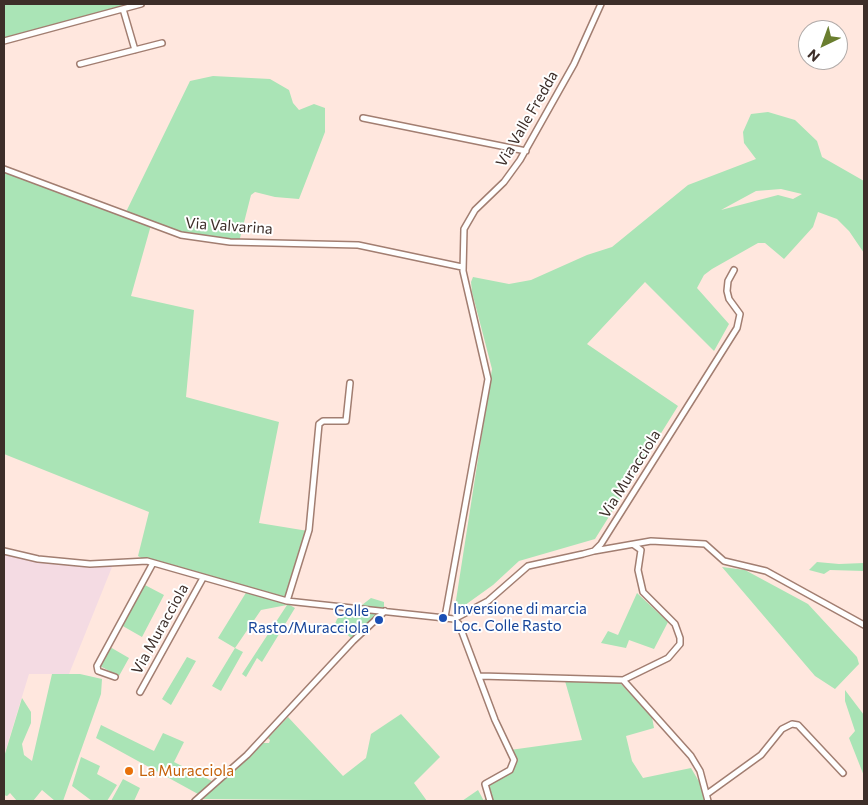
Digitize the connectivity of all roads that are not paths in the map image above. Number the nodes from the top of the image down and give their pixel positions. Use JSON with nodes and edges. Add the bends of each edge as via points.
{"nodes":[{"id":1,"x":141,"y":4,"type":"edge"},
{"id":2,"x":601,"y":4,"type":"edge"},
{"id":3,"x":123,"y":9,"type":"junction"},
{"id":4,"x":4,"y":41,"type":"edge"},
{"id":5,"x":162,"y":43,"type":"dead end"},
{"id":6,"x":135,"y":50,"type":"junction"},
{"id":7,"x":80,"y":64,"type":"dead end"},
{"id":8,"x":364,"y":118,"type":"dead end"},
{"id":9,"x":526,"y":150,"type":"junction"},
{"id":10,"x":4,"y":169,"type":"edge"},
{"id":11,"x":462,"y":267,"type":"junction"},
{"id":12,"x":734,"y":270,"type":"dead end"},
{"id":13,"x":350,"y":382,"type":"dead end"},
{"id":14,"x":634,"y":544,"type":"junction"},
{"id":15,"x":594,"y":550,"type":"junction"},
{"id":16,"x":4,"y":551,"type":"edge"},
{"id":17,"x":153,"y":563,"type":"junction"},
{"id":18,"x":203,"y":578,"type":"junction"},
{"id":19,"x":287,"y":601,"type":"junction"},
{"id":20,"x":385,"y":612,"type":"junction"},
{"id":21,"x":445,"y":617,"type":"junction"},
{"id":22,"x":454,"y":619,"type":"junction"},
{"id":23,"x":864,"y":625,"type":"edge"},
{"id":24,"x":480,"y":676,"type":"junction"},
{"id":25,"x":115,"y":677,"type":"dead end"},
{"id":26,"x":623,"y":680,"type":"junction"},
{"id":27,"x":140,"y":692,"type":"dead end"},
{"id":28,"x":843,"y":773,"type":"dead end"},
{"id":29,"x":707,"y":794,"type":"junction"},
{"id":30,"x":195,"y":801,"type":"edge"},
{"id":31,"x":490,"y":801,"type":"edge"},
{"id":32,"x":708,"y":801,"type":"edge"}],
"edges":[{"from":1,"to":3,"type":"street"},
{"from":2,"to":9,"type":"street","name":"Via Valle Fredda","via":[[574,64]]},
{"from":3,"to":4,"type":"street"},
{"from":3,"to":6,"type":"street"},
{"from":5,"to":6,"type":"street"},
{"from":6,"to":7,"type":"street"},
{"from":8,"to":9,"type":"street"},
{"from":9,"to":11,"type":"street","name":"Via Valle Fredda","via":[[510,174],[466,224]]},
{"from":10,"to":11,"type":"street","name":"Via Valvarina","via":[[178,235],[230,242],[358,245]]},
{"from":11,"to":21,"type":"street","name":"Via Valle Fredda","via":[[488,379]]},
{"from":12,"to":15,"type":"street","name":"Via Muracciola","via":[[727,291],[740,314],[737,328],[601,544]]},
{"from":13,"to":19,"type":"street","via":[[346,421],[323,421],[319,424],[309,530]]},
{"from":14,"to":15,"type":"street"},
{"from":14,"to":23,"type":"street","via":[[651,541],[705,544],[724,561],[766,571]]},
{"from":14,"to":26,"type":"street","via":[[641,550],[638,570],[643,592],[675,624],[680,644],[668,658]]},
{"from":15,"to":22,"type":"street","via":[[528,566],[488,601]]},
{"from":16,"to":17,"type":"street","name":"Via Muracciola","via":[[38,559],[90,564]]},
{"from":17,"to":18,"type":"street","name":"Via Muracciola"},
{"from":17,"to":25,"type":"street","name":"Via Muracciola","via":[[97,666],[98,671]]},
{"from":18,"to":19,"type":"street","name":"Via Muracciola"},
{"from":18,"to":27,"type":"street","name":"Via Muracciola"},
{"from":19,"to":20,"type":"street","name":"Via Muracciola"},
{"from":20,"to":21,"type":"street","name":"Via Muracciola"},
{"from":20,"to":30,"type":"street","via":[[353,641],[248,755]]},
{"from":21,"to":22,"type":"street","name":"Via Muracciola"},
{"from":22,"to":24,"type":"street"},
{"from":24,"to":26,"type":"street"},
{"from":24,"to":31,"type":"street","via":[[514,760],[510,770],[485,784]]},
{"from":26,"to":29,"type":"street","via":[[691,756]]},
{"from":28,"to":29,"type":"street","via":[[798,725],[792,724],[782,729],[761,755]]},
{"from":29,"to":32,"type":"street"}]}
